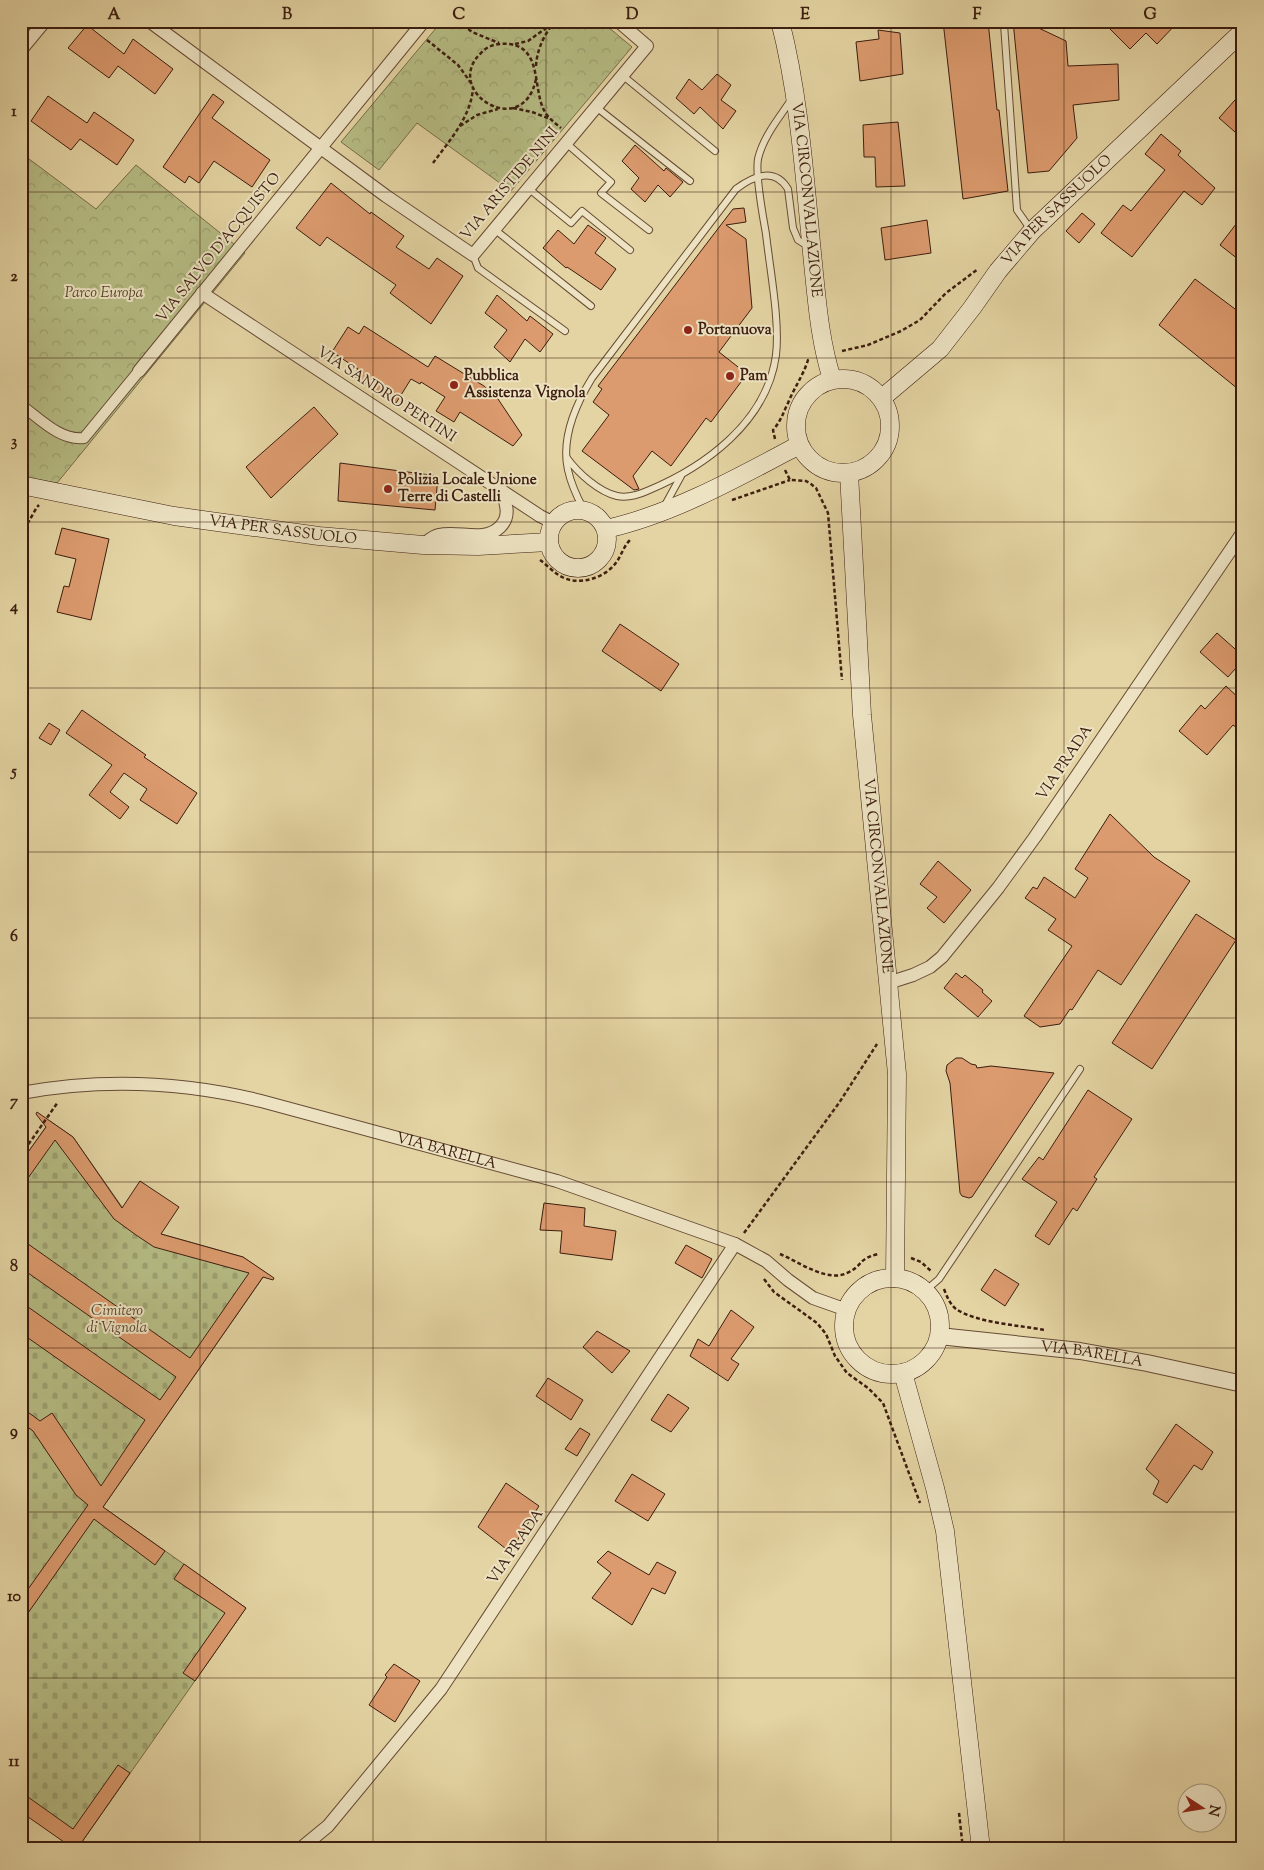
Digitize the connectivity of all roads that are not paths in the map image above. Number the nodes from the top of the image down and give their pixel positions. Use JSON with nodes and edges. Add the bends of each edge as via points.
{"nodes":[{"id":1,"x":45,"y":21,"type":"edge"},
{"id":2,"x":149,"y":21,"type":"edge"},
{"id":3,"x":618,"y":21,"type":"edge"},
{"id":4,"x":780,"y":21,"type":"edge"},
{"id":5,"x":1004,"y":24,"type":"dead end"},
{"id":6,"x":420,"y":26,"type":"edge"},
{"id":7,"x":1243,"y":31,"type":"edge"},
{"id":8,"x":21,"y":50,"type":"edge"},
{"id":9,"x":622,"y":75,"type":"junction"},
{"id":10,"x":794,"y":96,"type":"junction"},
{"id":11,"x":596,"y":106,"type":"junction"},
{"id":12,"x":568,"y":140,"type":"junction"},
{"id":13,"x":321,"y":149,"type":"junction"},
{"id":14,"x":716,"y":151,"type":"dead end"},
{"id":15,"x":758,"y":176,"type":"junction"},
{"id":16,"x":690,"y":181,"type":"dead end"},
{"id":17,"x":528,"y":188,"type":"junction"},
{"id":18,"x":494,"y":229,"type":"junction"},
{"id":19,"x":649,"y":230,"type":"dead end"},
{"id":20,"x":1032,"y":232,"type":"junction"},
{"id":21,"x":812,"y":249,"type":"junction"},
{"id":22,"x":630,"y":250,"type":"dead end"},
{"id":23,"x":473,"y":255,"type":"junction"},
{"id":24,"x":202,"y":293,"type":"junction"},
{"id":25,"x":591,"y":306,"type":"dead end"},
{"id":26,"x":565,"y":331,"type":"dead end"},
{"id":27,"x":139,"y":371,"type":"joint"},
{"id":28,"x":832,"y":379,"type":"junction"},
{"id":29,"x":882,"y":398,"type":"junction"},
{"id":30,"x":21,"y":405,"type":"edge"},
{"id":31,"x":799,"y":445,"type":"junction"},
{"id":32,"x":567,"y":458,"type":"junction"},
{"id":33,"x":849,"y":473,"type":"junction"},
{"id":34,"x":682,"y":475,"type":"junction"},
{"id":35,"x":21,"y":485,"type":"edge"},
{"id":36,"x":502,"y":491,"type":"junction"},
{"id":37,"x":584,"y":510,"type":"junction"},
{"id":38,"x":661,"y":512,"type":"junction"},
{"id":39,"x":554,"y":523,"type":"junction"},
{"id":40,"x":606,"y":529,"type":"junction"},
{"id":41,"x":1243,"y":532,"type":"edge"},
{"id":42,"x":549,"y":542,"type":"junction"},
{"id":43,"x":423,"y":545,"type":"junction"},
{"id":44,"x":888,"y":983,"type":"junction"},
{"id":45,"x":1080,"y":1069,"type":"dead end"},
{"id":46,"x":21,"y":1093,"type":"edge"},
{"id":47,"x":735,"y":1244,"type":"junction"},
{"id":48,"x":895,"y":1278,"type":"junction"},
{"id":49,"x":924,"y":1291,"type":"junction"},
{"id":50,"x":847,"y":1310,"type":"junction"},
{"id":51,"x":939,"y":1336,"type":"junction"},
{"id":52,"x":903,"y":1373,"type":"junction"},
{"id":53,"x":1243,"y":1384,"type":"edge"},
{"id":54,"x":300,"y":1849,"type":"edge"},
{"id":55,"x":981,"y":1849,"type":"edge"}],
"edges":[{"from":1,"to":8,"type":"street"},
{"from":2,"to":13,"type":"street","name":"VIA ARISTIDE NINI"},
{"from":3,"to":9,"type":"street","name":"VIA ARISTIDE NINI","via":[[646,46]]},
{"from":4,"to":10,"type":"main road","name":"VIA CIRCONVALLAZIONE"},
{"from":5,"to":20,"type":"lane","via":[[1017,210]]},
{"from":6,"to":13,"type":"street","name":"VIA SALVO D'ACQUISTO"},
{"from":7,"to":20,"type":"main road","name":"VIA PER SASSUOLO"},
{"from":9,"to":11,"type":"street","name":"VIA ARISTIDE NINI"},
{"from":9,"to":14,"type":"lane"},
{"from":10,"to":15,"type":"lane","via":[[762,148],[757,165]]},
{"from":10,"to":21,"type":"main road","name":"VIA CIRCONVALLAZIONE"},
{"from":11,"to":12,"type":"street","name":"VIA ARISTIDE NINI"},
{"from":11,"to":16,"type":"lane"},
{"from":12,"to":17,"type":"street","name":"VIA ARISTIDE NINI"},
{"from":12,"to":19,"type":"lane","via":[[611,182],[602,193]]},
{"from":13,"to":23,"type":"street","name":"VIA ARISTIDE NINI"},
{"from":13,"to":24,"type":"street","name":"VIA SALVO D'ACQUISTO"},
{"from":15,"to":21,"type":"lane","via":[[770,176],[784,183],[798,240]]},
{"from":15,"to":32,"type":"lane","via":[[736,189],[592,378],[573,417]]},
{"from":15,"to":34,"type":"lane","via":[[775,315],[776,353],[772,376],[764,395],[742,426],[708,458]]},
{"from":17,"to":18,"type":"street","name":"VIA ARISTIDE NINI"},
{"from":17,"to":22,"type":"lane","via":[[572,223],[582,211]]},
{"from":18,"to":23,"type":"street","name":"VIA ARISTIDE NINI"},
{"from":18,"to":25,"type":"lane"},
{"from":20,"to":29,"type":"main road","name":"VIA PER SASSUOLO","via":[[998,271],[940,349]]},
{"from":21,"to":28,"type":"main road","name":"VIA CIRCONVALLAZIONE","via":[[818,310]]},
{"from":23,"to":26,"type":"lane","via":[[478,268]]},
{"from":24,"to":27,"type":"street","name":"VIA SALVO D'ACQUISTO"},
{"from":24,"to":36,"type":"street","name":"VIA SANDRO PERTINI"},
{"from":27,"to":30,"type":"street","name":"VIA SALVO D'ACQUISTO","via":[[84,438],[62,435]]},
{"from":28,"to":29,"type":"main road","via":[[865,383]]},
{"from":28,"to":31,"type":"main road","via":[[819,384],[800,404],[795,425]]},
{"from":29,"to":33,"type":"main road","via":[[890,425],[883,451],[874,462]]},
{"from":31,"to":33,"type":"main road","via":[[805,456],[819,467]]},
{"from":31,"to":38,"type":"main road"},
{"from":32,"to":34,"type":"lane","via":[[580,474],[617,496],[636,495]]},
{"from":32,"to":37,"type":"lane","via":[[574,491]]},
{"from":33,"to":44,"type":"main road","name":"VIA CIRCONVALLAZIONE","via":[[862,715]]},
{"from":34,"to":38,"type":"lane"},
{"from":35,"to":43,"type":"main road","name":"VIA PER SASSUOLO","via":[[210,522]]},
{"from":36,"to":39,"type":"street","name":"VIA SANDRO PERTINI"},
{"from":36,"to":43,"type":"street","via":[[508,512],[498,529],[480,535],[441,534]]},
{"from":37,"to":39,"type":"main road","via":[[567,512]]},
{"from":37,"to":40,"type":"main road","via":[[597,516]]},
{"from":38,"to":40,"type":"main road"},
{"from":39,"to":42,"type":"main road"},
{"from":40,"to":42,"type":"main road","via":[[604,552],[585,567],[562,563],[551,550]]},
{"from":41,"to":44,"type":"street","name":"VIA PRADA","via":[[998,888],[936,962],[913,975]]},
{"from":42,"to":43,"type":"main road","name":"VIA PER SASSUOLO"},
{"from":44,"to":48,"type":"main road","name":"VIA CIRCONVALLAZIONE","via":[[897,1074]]},
{"from":45,"to":49,"type":"lane","via":[[939,1279]]},
{"from":46,"to":47,"type":"street","name":"VIA BARELLA","via":[[92,1084],[182,1086],[221,1091],[557,1181]]},
{"from":47,"to":50,"type":"street","name":"VIA BARELLA","via":[[766,1260],[808,1295]]},
{"from":47,"to":54,"type":"street","name":"VIA PRADA","via":[[441,1689],[328,1826]]},
{"from":48,"to":49,"type":"main road","via":[[911,1282]]},
{"from":48,"to":50,"type":"main road","via":[[871,1283],[852,1299]]},
{"from":49,"to":51,"type":"main road","via":[[938,1312]]},
{"from":50,"to":52,"type":"main road","via":[[844,1324],[846,1339],[861,1364],[874,1371]]},
{"from":51,"to":52,"type":"main road","via":[[936,1346],[922,1364]]},
{"from":51,"to":53,"type":"street","name":"VIA BARELLA","via":[[1080,1350]]},
{"from":52,"to":55,"type":"main road","via":[[945,1530]]}]}
